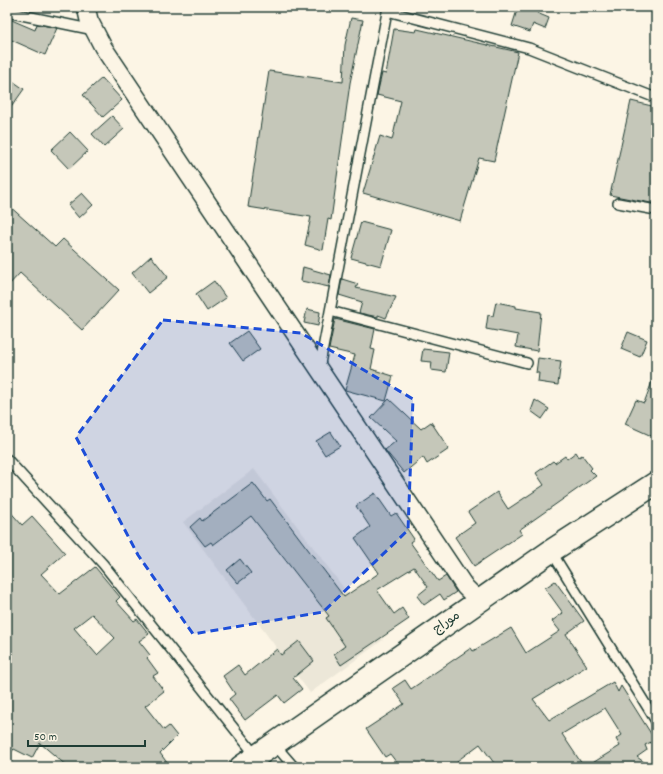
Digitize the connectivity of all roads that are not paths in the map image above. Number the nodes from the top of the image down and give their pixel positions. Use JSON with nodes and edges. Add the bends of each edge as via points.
{"nodes":[{"id":1,"x":86,"y":7,"type":"edge"},
{"id":2,"x":388,"y":9,"type":"edge"},
{"id":3,"x":7,"y":12,"type":"edge"},
{"id":4,"x":94,"y":30,"type":"junction"},
{"id":5,"x":656,"y":98,"type":"edge"},
{"id":6,"x":618,"y":203,"type":"dead end"},
{"id":7,"x":656,"y":210,"type":"edge"},
{"id":8,"x":330,"y":311,"type":"junction"},
{"id":9,"x":527,"y":363,"type":"dead end"},
{"id":10,"x":319,"y":370,"type":"junction"},
{"id":11,"x":8,"y":462,"type":"edge"},
{"id":12,"x":656,"y":483,"type":"edge"},
{"id":13,"x":551,"y":551,"type":"junction"},
{"id":14,"x":479,"y":601,"type":"junction"},
{"id":15,"x":656,"y":721,"type":"edge"},
{"id":16,"x":274,"y":744,"type":"junction"},
{"id":17,"x":249,"y":762,"type":"edge"},
{"id":18,"x":294,"y":767,"type":"edge"}],
"edges":[{"from":1,"to":4,"type":"street"},
{"from":2,"to":5,"type":"lane","via":[[529,48]]},
{"from":2,"to":8,"type":"lane"},
{"from":3,"to":4,"type":"lane"},
{"from":4,"to":10,"type":"street"},
{"from":6,"to":7,"type":"lane"},
{"from":8,"to":9,"type":"lane"},
{"from":8,"to":10,"type":"lane"},
{"from":10,"to":14,"type":"street","via":[[465,586]]},
{"from":11,"to":17,"type":"lane","via":[[103,564]]},
{"from":12,"to":13,"type":"main road","name":"موراج"},
{"from":13,"to":14,"type":"main road","name":"موراج"},
{"from":13,"to":15,"type":"lane"},
{"from":14,"to":16,"type":"main road","name":"موراج"},
{"from":16,"to":17,"type":"main road","name":"موراج"},
{"from":16,"to":18,"type":"lane"}]}
